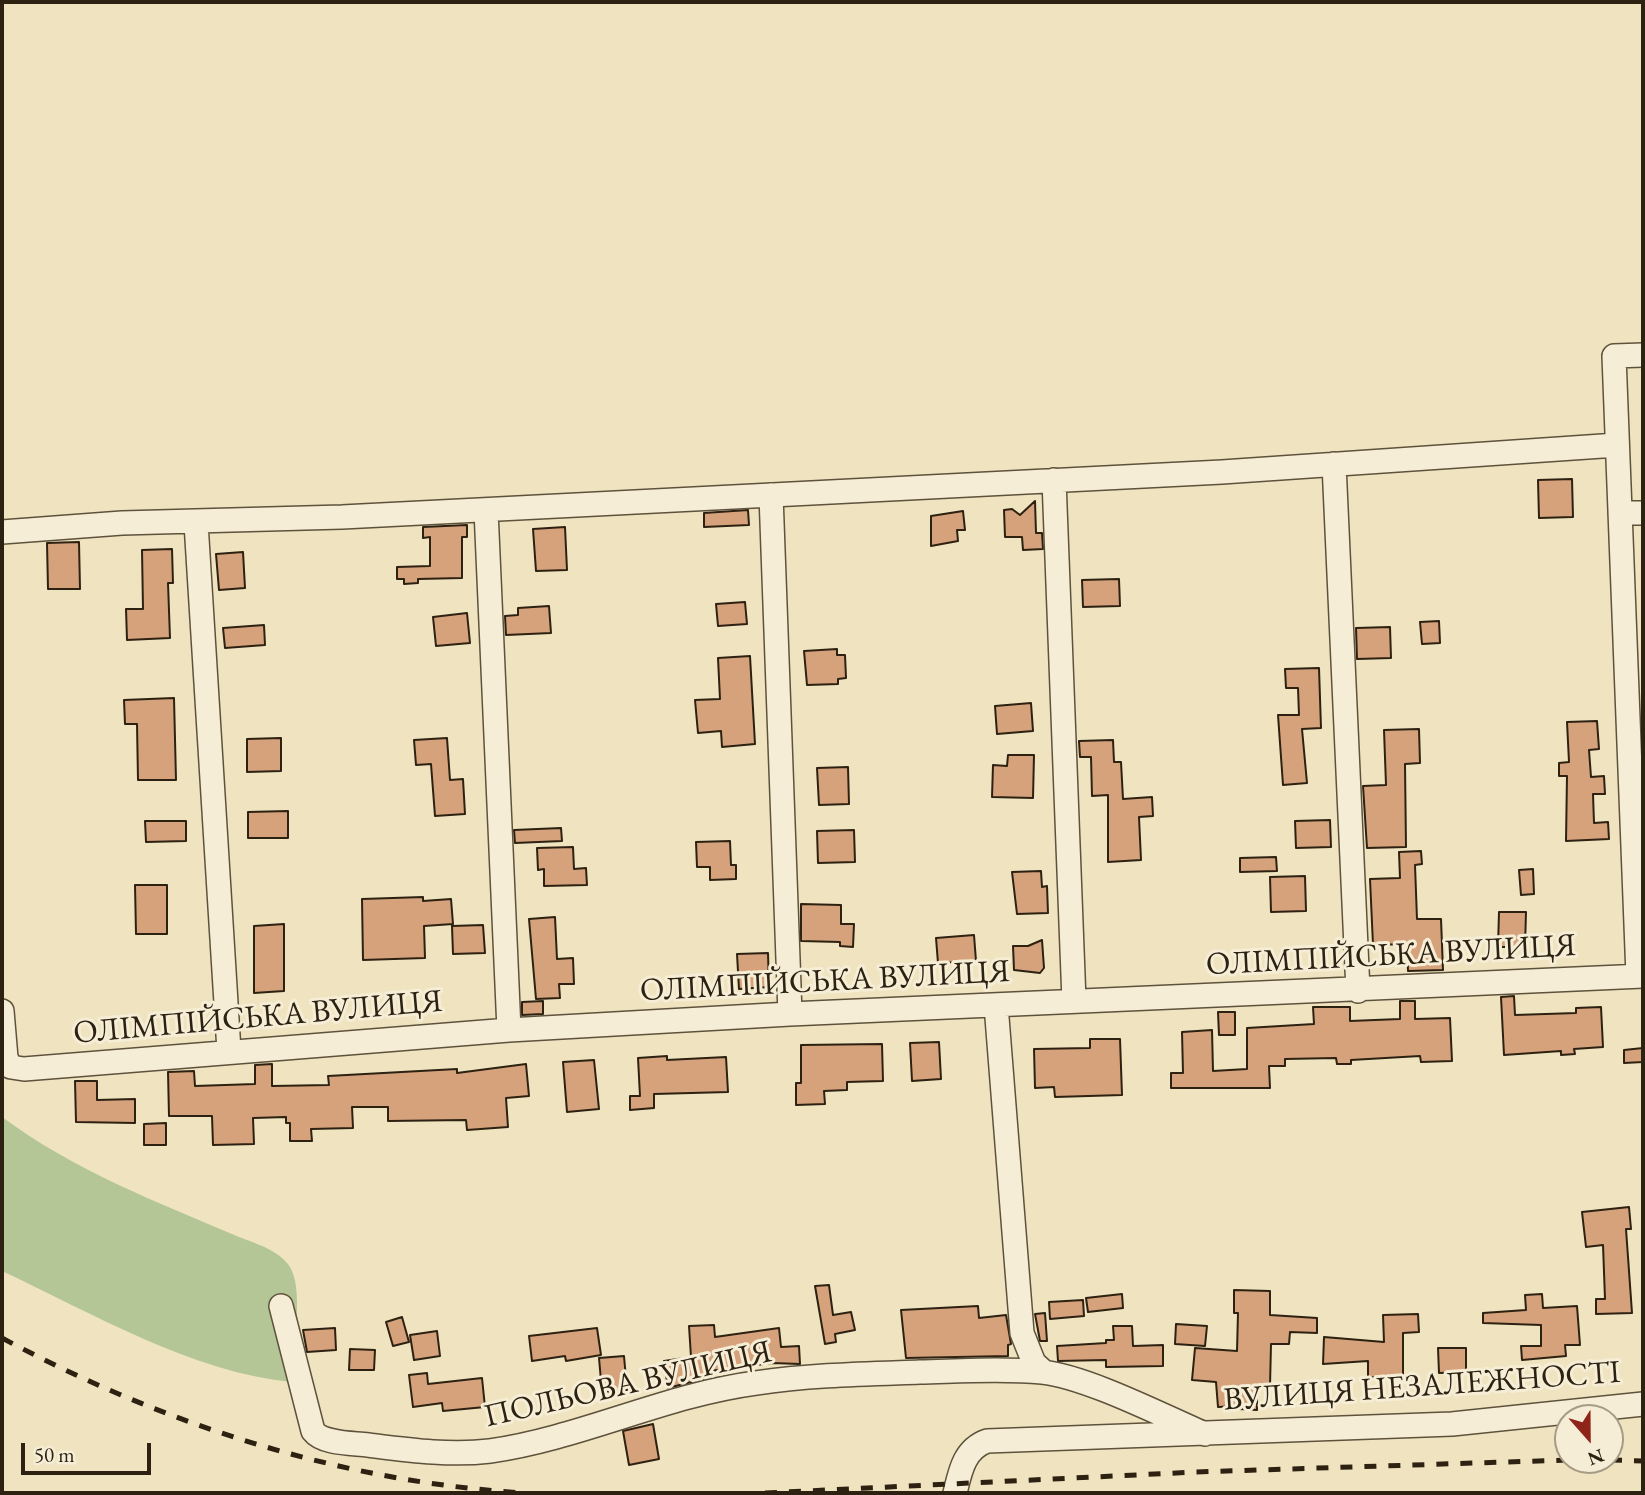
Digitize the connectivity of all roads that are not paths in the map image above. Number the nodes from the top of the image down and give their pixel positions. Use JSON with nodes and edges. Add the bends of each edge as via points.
{"nodes":[{"id":1,"x":1643,"y":355,"type":"edge"},
{"id":2,"x":1617,"y":445,"type":"junction"},
{"id":3,"x":1334,"y":464,"type":"junction"},
{"id":4,"x":1054,"y":480,"type":"junction"},
{"id":5,"x":771,"y":495,"type":"junction"},
{"id":6,"x":486,"y":510,"type":"junction"},
{"id":7,"x":1620,"y":513,"type":"junction"},
{"id":8,"x":1643,"y":513,"type":"edge"},
{"id":9,"x":196,"y":523,"type":"junction"},
{"id":10,"x":2,"y":532,"type":"edge"},
{"id":11,"x":1641,"y":976,"type":"edge"},
{"id":12,"x":1358,"y":990,"type":"junction"},
{"id":13,"x":1074,"y":1001,"type":"junction"},
{"id":14,"x":996,"y":1005,"type":"junction"},
{"id":15,"x":2,"y":1011,"type":"edge"},
{"id":16,"x":790,"y":1014,"type":"junction"},
{"id":17,"x":509,"y":1030,"type":"junction"},
{"id":18,"x":229,"y":1051,"type":"junction"},
{"id":19,"x":281,"y":1306,"type":"dead end"},
{"id":20,"x":1044,"y":1372,"type":"junction"},
{"id":21,"x":1643,"y":1404,"type":"edge"},
{"id":22,"x":1205,"y":1434,"type":"junction"},
{"id":23,"x":955,"y":1493,"type":"edge"}],
"edges":[{"from":1,"to":2,"type":"street","via":[[1614,356]]},
{"from":2,"to":3,"type":"street"},
{"from":2,"to":7,"type":"street"},
{"from":3,"to":4,"type":"street"},
{"from":3,"to":12,"type":"street"},
{"from":4,"to":5,"type":"street"},
{"from":4,"to":13,"type":"street"},
{"from":5,"to":6,"type":"street"},
{"from":5,"to":16,"type":"street"},
{"from":6,"to":9,"type":"street"},
{"from":6,"to":17,"type":"street"},
{"from":7,"to":8,"type":"street"},
{"from":7,"to":11,"type":"street"},
{"from":9,"to":10,"type":"street"},
{"from":9,"to":18,"type":"street"},
{"from":11,"to":12,"type":"street","name":"ОЛІМПІЙСЬКА ВУЛИЦЯ"},
{"from":12,"to":13,"type":"street","name":"ОЛІМПІЙСЬКА ВУЛИЦЯ"},
{"from":13,"to":14,"type":"street","name":"ОЛІМПІЙСЬКА ВУЛИЦЯ"},
{"from":14,"to":16,"type":"street","name":"ОЛІМПІЙСЬКА ВУЛИЦЯ"},
{"from":14,"to":20,"type":"street","via":[[1022,1333],[1034,1363]]},
{"from":15,"to":18,"type":"street","name":"ОЛІМПІЙСЬКА ВУЛИЦЯ","via":[[11,1068]]},
{"from":16,"to":17,"type":"street","name":"ОЛІМПІЙСЬКА ВУЛИЦЯ"},
{"from":17,"to":18,"type":"street","name":"ОЛІМПІЙСЬКА ВУЛИЦЯ"},
{"from":19,"to":20,"type":"street","name":"ПОЛЬОВА ВУЛИЦЯ","via":[[315,1433],[405,1450],[502,1449],[754,1383],[898,1373]]},
{"from":20,"to":22,"type":"street","name":"ПОЛЬОВА ВУЛИЦЯ","via":[[1104,1391]]},
{"from":21,"to":22,"type":"street","name":"ВУЛИЦЯ НЕЗАЛЕЖНОСТІ","via":[[1452,1424]]},
{"from":22,"to":23,"type":"street","name":"ВУЛИЦЯ НЕЗАЛЕЖНОСТІ","via":[[987,1441],[974,1447],[966,1458]]}]}
